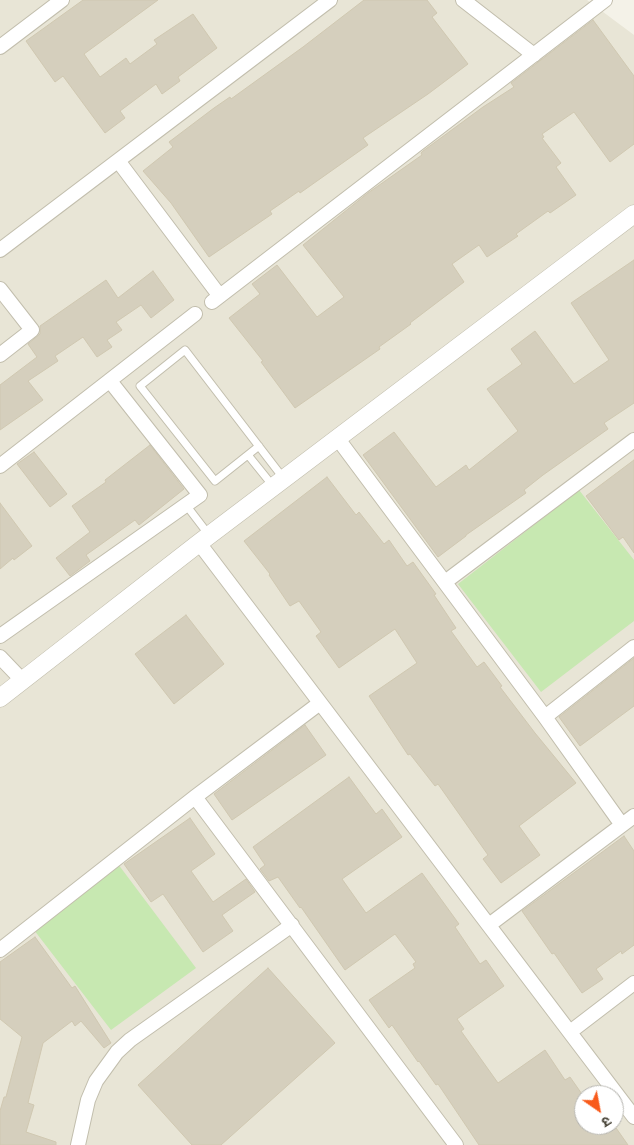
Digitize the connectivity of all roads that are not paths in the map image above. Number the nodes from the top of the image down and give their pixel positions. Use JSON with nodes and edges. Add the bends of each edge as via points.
{"nodes":[{"id":1,"x":62,"y":0,"type":"edge"},
{"id":2,"x":330,"y":0,"type":"edge"},
{"id":3,"x":463,"y":0,"type":"edge"},
{"id":4,"x":605,"y":0,"type":"edge"},
{"id":5,"x":0,"y":47,"type":"edge"},
{"id":6,"x":534,"y":55,"type":"junction"},
{"id":7,"x":119,"y":162,"type":"junction"},
{"id":8,"x":634,"y":214,"type":"edge"},
{"id":9,"x":0,"y":250,"type":"edge"},
{"id":10,"x":0,"y":289,"type":"edge"},
{"id":11,"x":195,"y":314,"type":"dead end"},
{"id":12,"x":0,"y":355,"type":"edge"},
{"id":13,"x":110,"y":381,"type":"junction"},
{"id":14,"x":338,"y":439,"type":"junction"},
{"id":15,"x":634,"y":440,"type":"edge"},
{"id":16,"x":259,"y":446,"type":"junction"},
{"id":17,"x":248,"y":455,"type":"junction"},
{"id":18,"x":0,"y":466,"type":"edge"},
{"id":19,"x":279,"y":483,"type":"junction"},
{"id":20,"x":186,"y":505,"type":"junction"},
{"id":21,"x":204,"y":539,"type":"junction"},
{"id":22,"x":445,"y":582,"type":"junction"},
{"id":23,"x":0,"y":636,"type":"edge"},
{"id":24,"x":634,"y":647,"type":"edge"},
{"id":25,"x":0,"y":657,"type":"edge"},
{"id":26,"x":22,"y":680,"type":"junction"},
{"id":27,"x":0,"y":698,"type":"edge"},
{"id":28,"x":320,"y":703,"type":"junction"},
{"id":29,"x":545,"y":717,"type":"junction"},
{"id":30,"x":195,"y":797,"type":"junction"},
{"id":31,"x":634,"y":816,"type":"edge"},
{"id":32,"x":622,"y":826,"type":"junction"},
{"id":33,"x":292,"y":925,"type":"junction"},
{"id":34,"x":488,"y":925,"type":"junction"},
{"id":35,"x":0,"y":950,"type":"edge"},
{"id":36,"x":634,"y":983,"type":"edge"},
{"id":37,"x":570,"y":1032,"type":"junction"},
{"id":38,"x":634,"y":1118,"type":"edge"},
{"id":39,"x":78,"y":1145,"type":"edge"},
{"id":40,"x":456,"y":1145,"type":"edge"}],
"edges":[{"from":1,"to":5,"type":"street"},
{"from":2,"to":7,"type":"street"},
{"from":3,"to":6,"type":"street"},
{"from":4,"to":6,"type":"street"},
{"from":6,"to":7,"type":"street","via":[[216,298]]},
{"from":7,"to":9,"type":"street"},
{"from":8,"to":14,"type":"street"},
{"from":10,"to":12,"type":"street","via":[[32,330]]},
{"from":11,"to":13,"type":"street"},
{"from":13,"to":18,"type":"street"},
{"from":13,"to":20,"type":"street","via":[[200,495]]},
{"from":14,"to":19,"type":"street"},
{"from":14,"to":22,"type":"street"},
{"from":15,"to":22,"type":"street"},
{"from":16,"to":17,"type":"lane"},
{"from":16,"to":17,"type":"lane","via":[[185,350],[140,386],[215,481]]},
{"from":16,"to":19,"type":"lane"},
{"from":17,"to":19,"type":"lane"},
{"from":19,"to":21,"type":"street"},
{"from":20,"to":21,"type":"lane"},
{"from":20,"to":23,"type":"street"},
{"from":21,"to":26,"type":"street"},
{"from":21,"to":28,"type":"street"},
{"from":22,"to":29,"type":"street"},
{"from":24,"to":29,"type":"street"},
{"from":25,"to":26,"type":"street"},
{"from":26,"to":27,"type":"street"},
{"from":28,"to":30,"type":"street"},
{"from":28,"to":34,"type":"street"},
{"from":29,"to":32,"type":"street"},
{"from":30,"to":33,"type":"street"},
{"from":30,"to":35,"type":"street"},
{"from":31,"to":32,"type":"street"},
{"from":32,"to":34,"type":"street"},
{"from":33,"to":39,"type":"street","via":[[117,1052],[96,1081],[88,1100]]},
{"from":33,"to":40,"type":"street"},
{"from":34,"to":37,"type":"street"},
{"from":36,"to":37,"type":"street"},
{"from":37,"to":38,"type":"street"}]}
